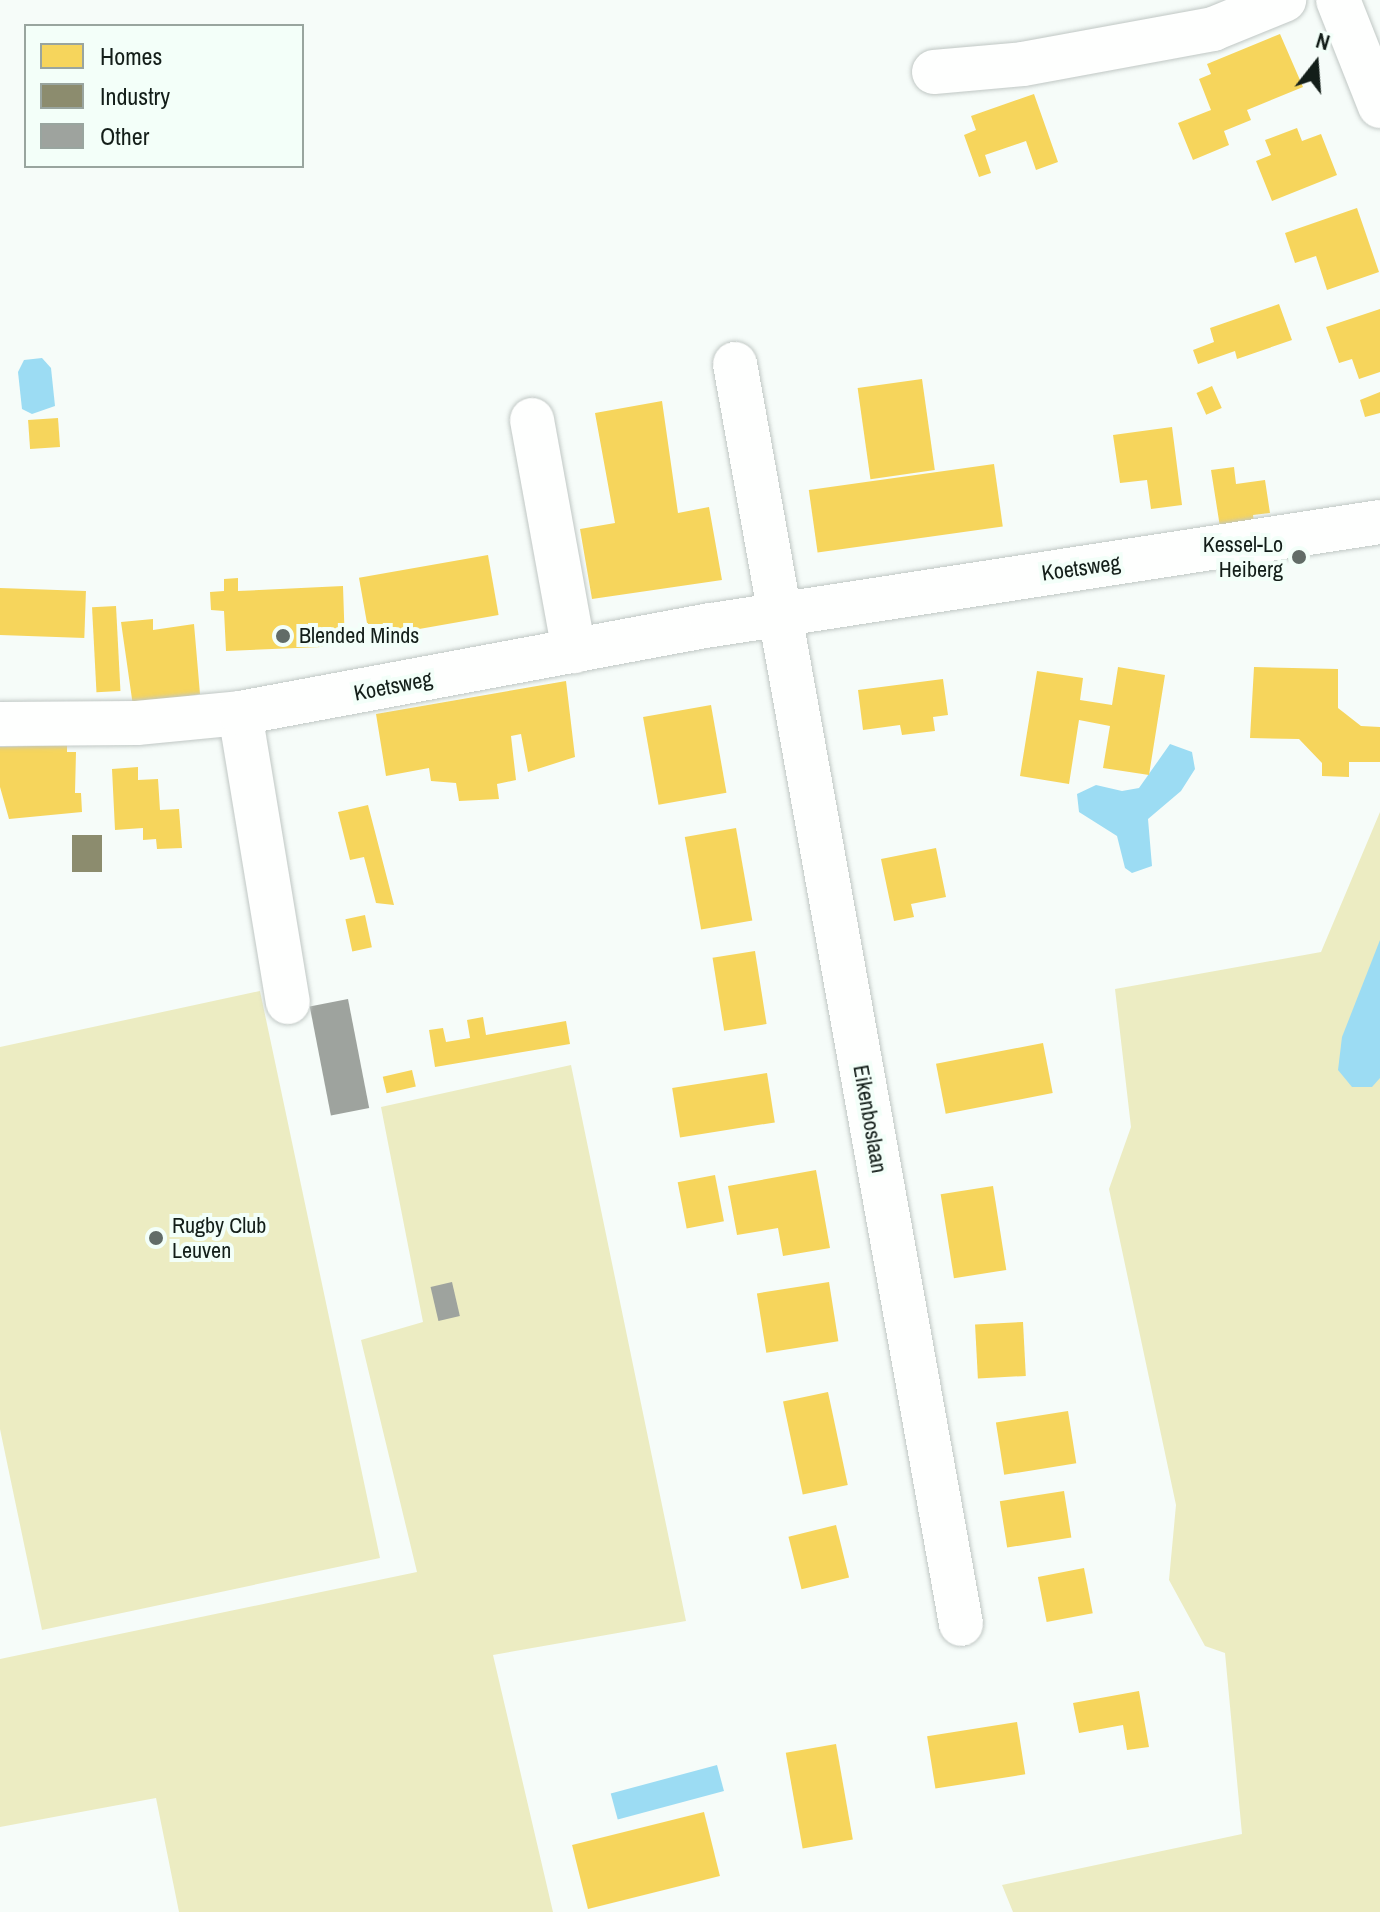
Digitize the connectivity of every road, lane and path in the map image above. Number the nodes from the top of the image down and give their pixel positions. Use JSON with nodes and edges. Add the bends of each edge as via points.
{"nodes":[{"id":1,"x":1284,"y":0,"type":"edge"},
{"id":2,"x":1338,"y":0,"type":"edge"},
{"id":3,"x":934,"y":72,"type":"dead end"},
{"id":4,"x":1380,"y":106,"type":"edge"},
{"id":5,"x":735,"y":364,"type":"dead end"},
{"id":6,"x":532,"y":420,"type":"dead end"},
{"id":7,"x":1380,"y":522,"type":"edge"},
{"id":8,"x":782,"y":614,"type":"junction"},
{"id":9,"x":574,"y":651,"type":"junction"},
{"id":10,"x":240,"y":713,"type":"junction"},
{"id":11,"x":0,"y":724,"type":"edge"},
{"id":12,"x":288,"y":1002,"type":"dead end"},
{"id":13,"x":961,"y":1624,"type":"dead end"}],
"edges":[{"from":1,"to":3,"type":"street","via":[[1213,29],[1023,64]]},
{"from":2,"to":4,"type":"street"},
{"from":5,"to":8,"type":"street"},
{"from":6,"to":9,"type":"street"},
{"from":7,"to":8,"type":"street","name":"Koetsweg"},
{"from":8,"to":9,"type":"street","name":"Koetsweg"},
{"from":8,"to":13,"type":"street","name":"Eikenboslaan"},
{"from":9,"to":10,"type":"street","name":"Koetsweg"},
{"from":10,"to":11,"type":"street","name":"Koetsweg","via":[[137,723]]},
{"from":10,"to":12,"type":"street"}]}
